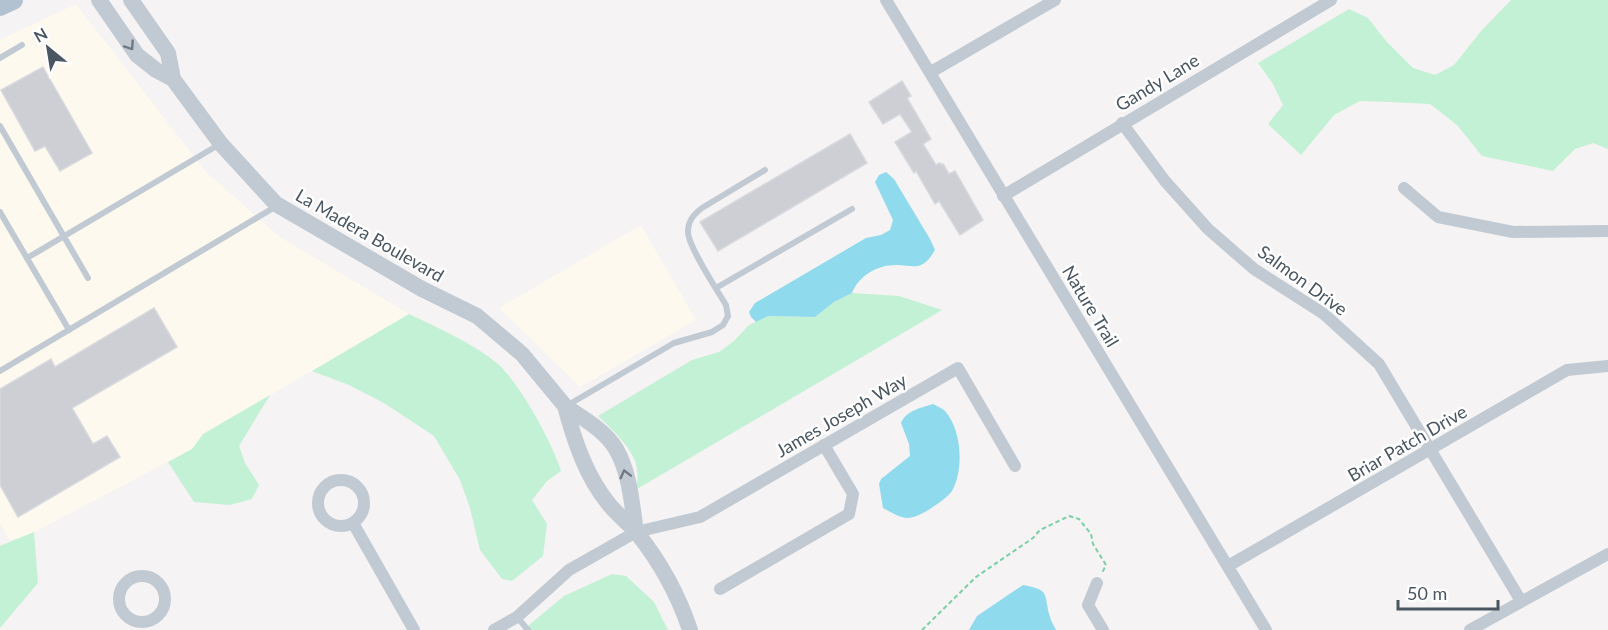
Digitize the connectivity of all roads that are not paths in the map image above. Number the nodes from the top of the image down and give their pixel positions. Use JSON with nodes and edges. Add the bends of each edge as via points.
{"nodes":[{"id":1,"x":13,"y":0,"type":"edge"},
{"id":2,"x":99,"y":0,"type":"edge"},
{"id":3,"x":131,"y":0,"type":"edge"},
{"id":4,"x":886,"y":0,"type":"edge"},
{"id":5,"x":1055,"y":0,"type":"edge"},
{"id":6,"x":1331,"y":0,"type":"edge"},
{"id":7,"x":0,"y":6,"type":"edge"},
{"id":8,"x":22,"y":45,"type":"dead end"},
{"id":9,"x":0,"y":58,"type":"edge"},
{"id":10,"x":931,"y":72,"type":"junction"},
{"id":11,"x":173,"y":79,"type":"junction"},
{"id":12,"x":1122,"y":123,"type":"junction"},
{"id":13,"x":0,"y":126,"type":"edge"},
{"id":14,"x":221,"y":144,"type":"junction"},
{"id":15,"x":765,"y":170,"type":"dead end"},
{"id":16,"x":1404,"y":188,"type":"dead end"},
{"id":17,"x":1003,"y":196,"type":"junction"},
{"id":18,"x":278,"y":205,"type":"junction"},
{"id":19,"x":852,"y":209,"type":"dead end"},
{"id":20,"x":0,"y":212,"type":"edge"},
{"id":21,"x":1608,"y":231,"type":"edge"},
{"id":22,"x":64,"y":236,"type":"junction"},
{"id":23,"x":27,"y":258,"type":"junction"},
{"id":24,"x":88,"y":278,"type":"dead end"},
{"id":25,"x":716,"y":288,"type":"junction"},
{"id":26,"x":69,"y":330,"type":"junction"},
{"id":27,"x":1608,"y":366,"type":"edge"},
{"id":28,"x":0,"y":371,"type":"edge"},
{"id":29,"x":565,"y":406,"type":"junction"},
{"id":30,"x":824,"y":445,"type":"junction"},
{"id":31,"x":1430,"y":450,"type":"junction"},
{"id":32,"x":1016,"y":466,"type":"dead end"},
{"id":33,"x":353,"y":523,"type":"dead end"},
{"id":34,"x":636,"y":532,"type":"junction"},
{"id":35,"x":1608,"y":554,"type":"edge"},
{"id":36,"x":1228,"y":566,"type":"junction"},
{"id":37,"x":1097,"y":583,"type":"road end"},
{"id":38,"x":720,"y":589,"type":"dead end"},
{"id":39,"x":1521,"y":601,"type":"junction"},
{"id":40,"x":518,"y":617,"type":"junction"},
{"id":41,"x":414,"y":630,"type":"edge"},
{"id":42,"x":494,"y":630,"type":"edge"},
{"id":43,"x":528,"y":630,"type":"edge"},
{"id":44,"x":690,"y":630,"type":"edge"},
{"id":45,"x":1102,"y":630,"type":"edge"},
{"id":46,"x":1266,"y":630,"type":"edge"},
{"id":47,"x":1470,"y":630,"type":"edge"}],
"edges":[{"from":1,"to":7,"type":"main road"},
{"from":2,"to":11,"type":"street","name":"La Madera Boulevard","one_way":true,"via":[[137,55]]},
{"from":3,"to":11,"type":"street","name":"La Madera Boulevard","via":[[168,53]]},
{"from":4,"to":10,"type":"street","name":"Nature Trail"},
{"from":5,"to":10,"type":"street"},
{"from":6,"to":12,"type":"street","name":"Gandy Lane"},
{"from":8,"to":9,"type":"lane"},
{"from":10,"to":17,"type":"street","name":"Nature Trail"},
{"from":11,"to":14,"type":"street","name":"La Madera Boulevard"},
{"from":12,"to":17,"type":"street","name":"Gandy Lane"},
{"from":12,"to":31,"type":"street","name":"Salmon Drive","via":[[1165,181],[1208,229],[1254,269],[1324,314],[1380,364]]},
{"from":13,"to":22,"type":"lane"},
{"from":14,"to":18,"type":"street","name":"La Madera Boulevard"},
{"from":14,"to":22,"type":"lane"},
{"from":15,"to":25,"type":"lane","via":[[702,208],[689,222],[688,240]]},
{"from":16,"to":21,"type":"street","via":[[1438,218],[1513,231]]},
{"from":17,"to":36,"type":"street","name":"Nature Trail"},
{"from":18,"to":26,"type":"lane"},
{"from":18,"to":29,"type":"street","name":"La Madera Boulevard","via":[[422,289],[477,316],[522,354]]},
{"from":19,"to":25,"type":"lane"},
{"from":20,"to":23,"type":"lane"},
{"from":22,"to":23,"type":"lane"},
{"from":22,"to":24,"type":"lane"},
{"from":23,"to":26,"type":"lane"},
{"from":25,"to":29,"type":"lane","via":[[726,305],[728,316],[723,325],[674,343]]},
{"from":26,"to":28,"type":"lane"},
{"from":27,"to":31,"type":"street","name":"Briar Patch Drive","via":[[1567,370]]},
{"from":29,"to":34,"type":"street","name":"La Madera Boulevard","via":[[573,438],[587,468],[608,503]]},
{"from":34,"to":29,"type":"street","name":"La Madera Boulevard","one_way":true,"via":[[631,496],[615,447],[597,428]]},
{"from":30,"to":32,"type":"street","name":"James Joseph Way","via":[[958,368]]},
{"from":30,"to":34,"type":"street","name":"James Joseph Way","via":[[700,517]]},
{"from":30,"to":38,"type":"street","via":[[852,494],[849,514]]},
{"from":31,"to":36,"type":"street","name":"Briar Patch Drive"},
{"from":31,"to":39,"type":"street","name":"Salmon Drive"},
{"from":33,"to":41,"type":"street"},
{"from":34,"to":40,"type":"street","name":"James Joseph Way","via":[[569,570]]},
{"from":34,"to":44,"type":"street","name":"La Madera Boulevard","via":[[667,574]]},
{"from":35,"to":39,"type":"street"},
{"from":36,"to":46,"type":"street","name":"Nature Trail"},
{"from":37,"to":45,"type":"street","via":[[1088,604]]},
{"from":39,"to":47,"type":"street"},
{"from":40,"to":42,"type":"street","name":"James Joseph Way"},
{"from":40,"to":43,"type":"lane"}]}
